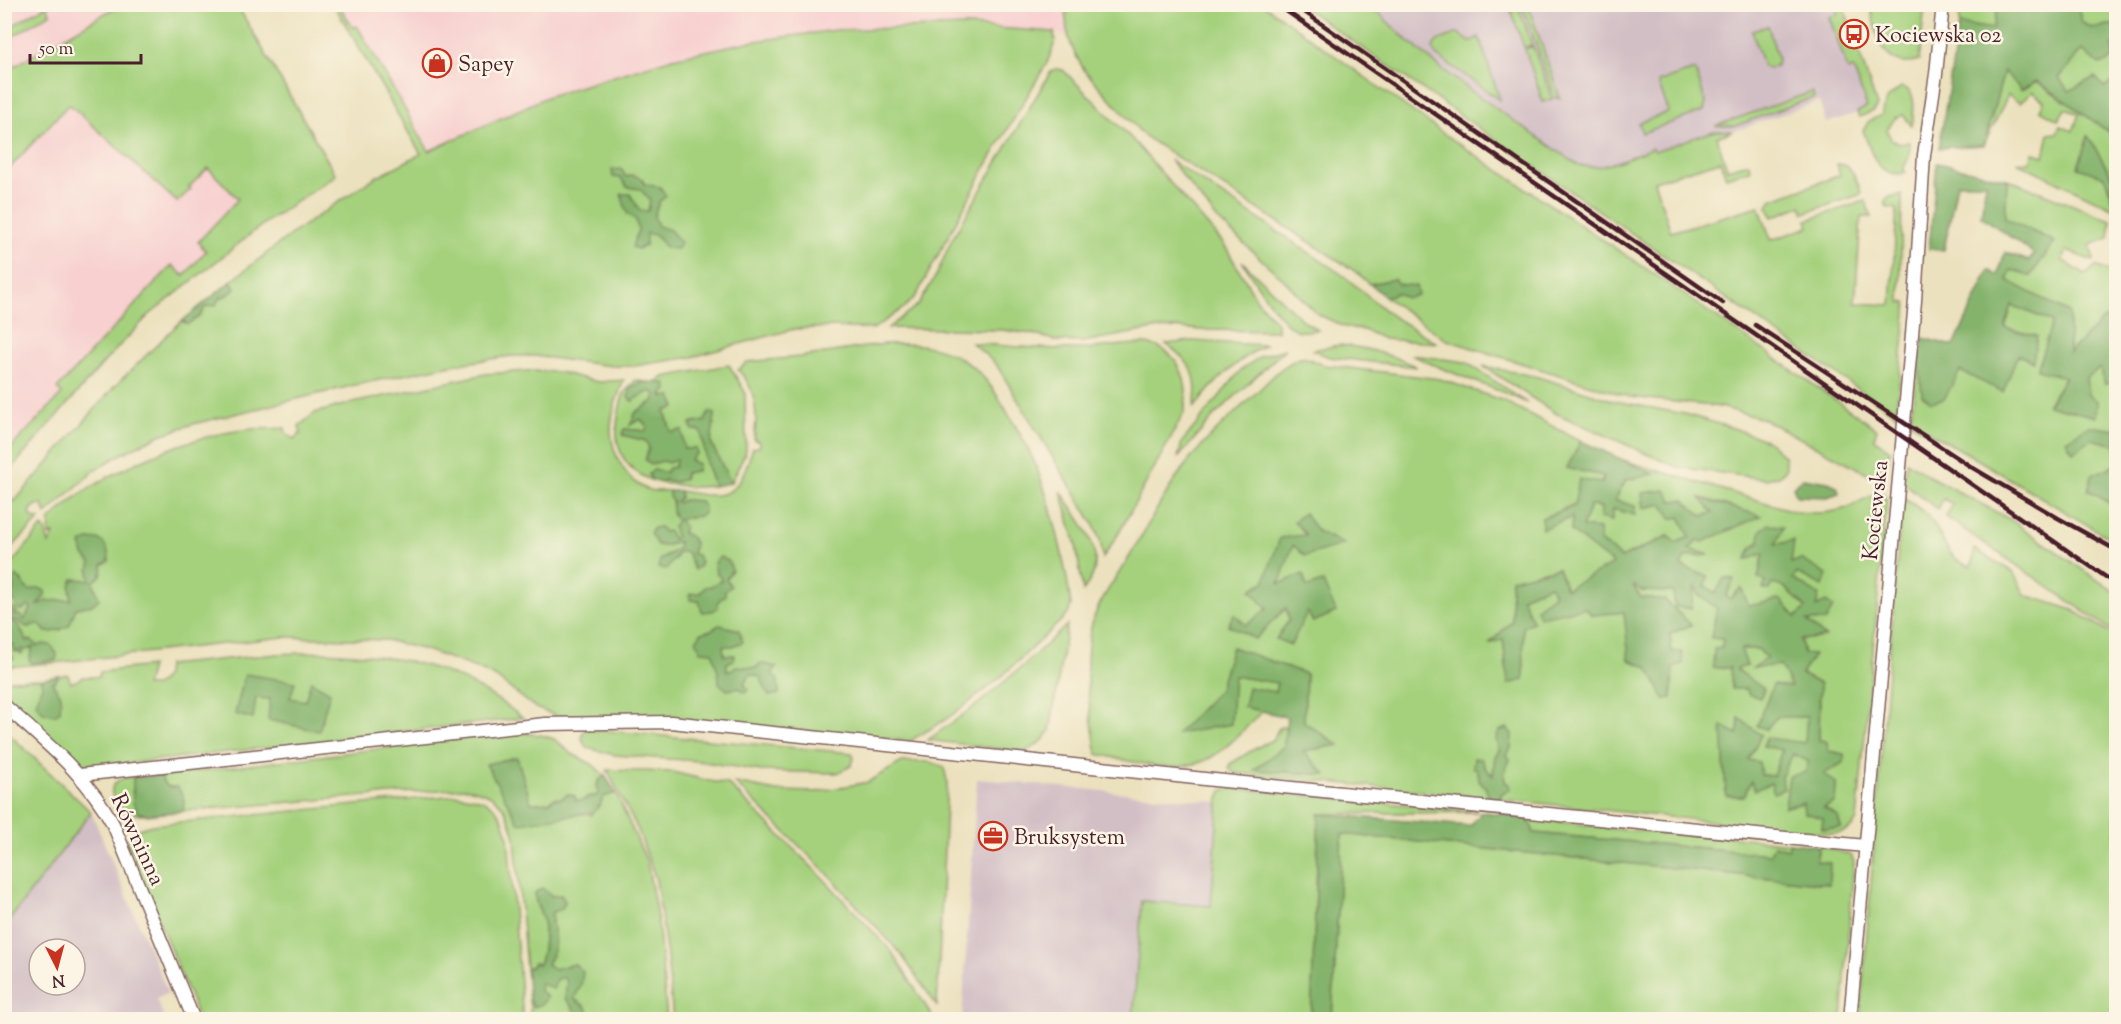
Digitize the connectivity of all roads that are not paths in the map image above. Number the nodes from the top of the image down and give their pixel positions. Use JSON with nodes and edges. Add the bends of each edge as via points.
{"nodes":[{"id":1,"x":1943,"y":4,"type":"edge"},
{"id":2,"x":4,"y":705,"type":"edge"},
{"id":3,"x":80,"y":775,"type":"junction"},
{"id":4,"x":1865,"y":846,"type":"junction"},
{"id":5,"x":194,"y":1020,"type":"edge"},
{"id":6,"x":1850,"y":1020,"type":"edge"}],
"edges":[{"from":1,"to":4,"type":"street","name":"Kociewska","via":[[1924,155]]},
{"from":2,"to":3,"type":"street","name":"Równinna"},
{"from":3,"to":4,"type":"street","via":[[545,724],[671,722]]},
{"from":3,"to":5,"type":"street","name":"Równinna","via":[[113,824]]},
{"from":4,"to":6,"type":"street","name":"Kociewska"}]}
